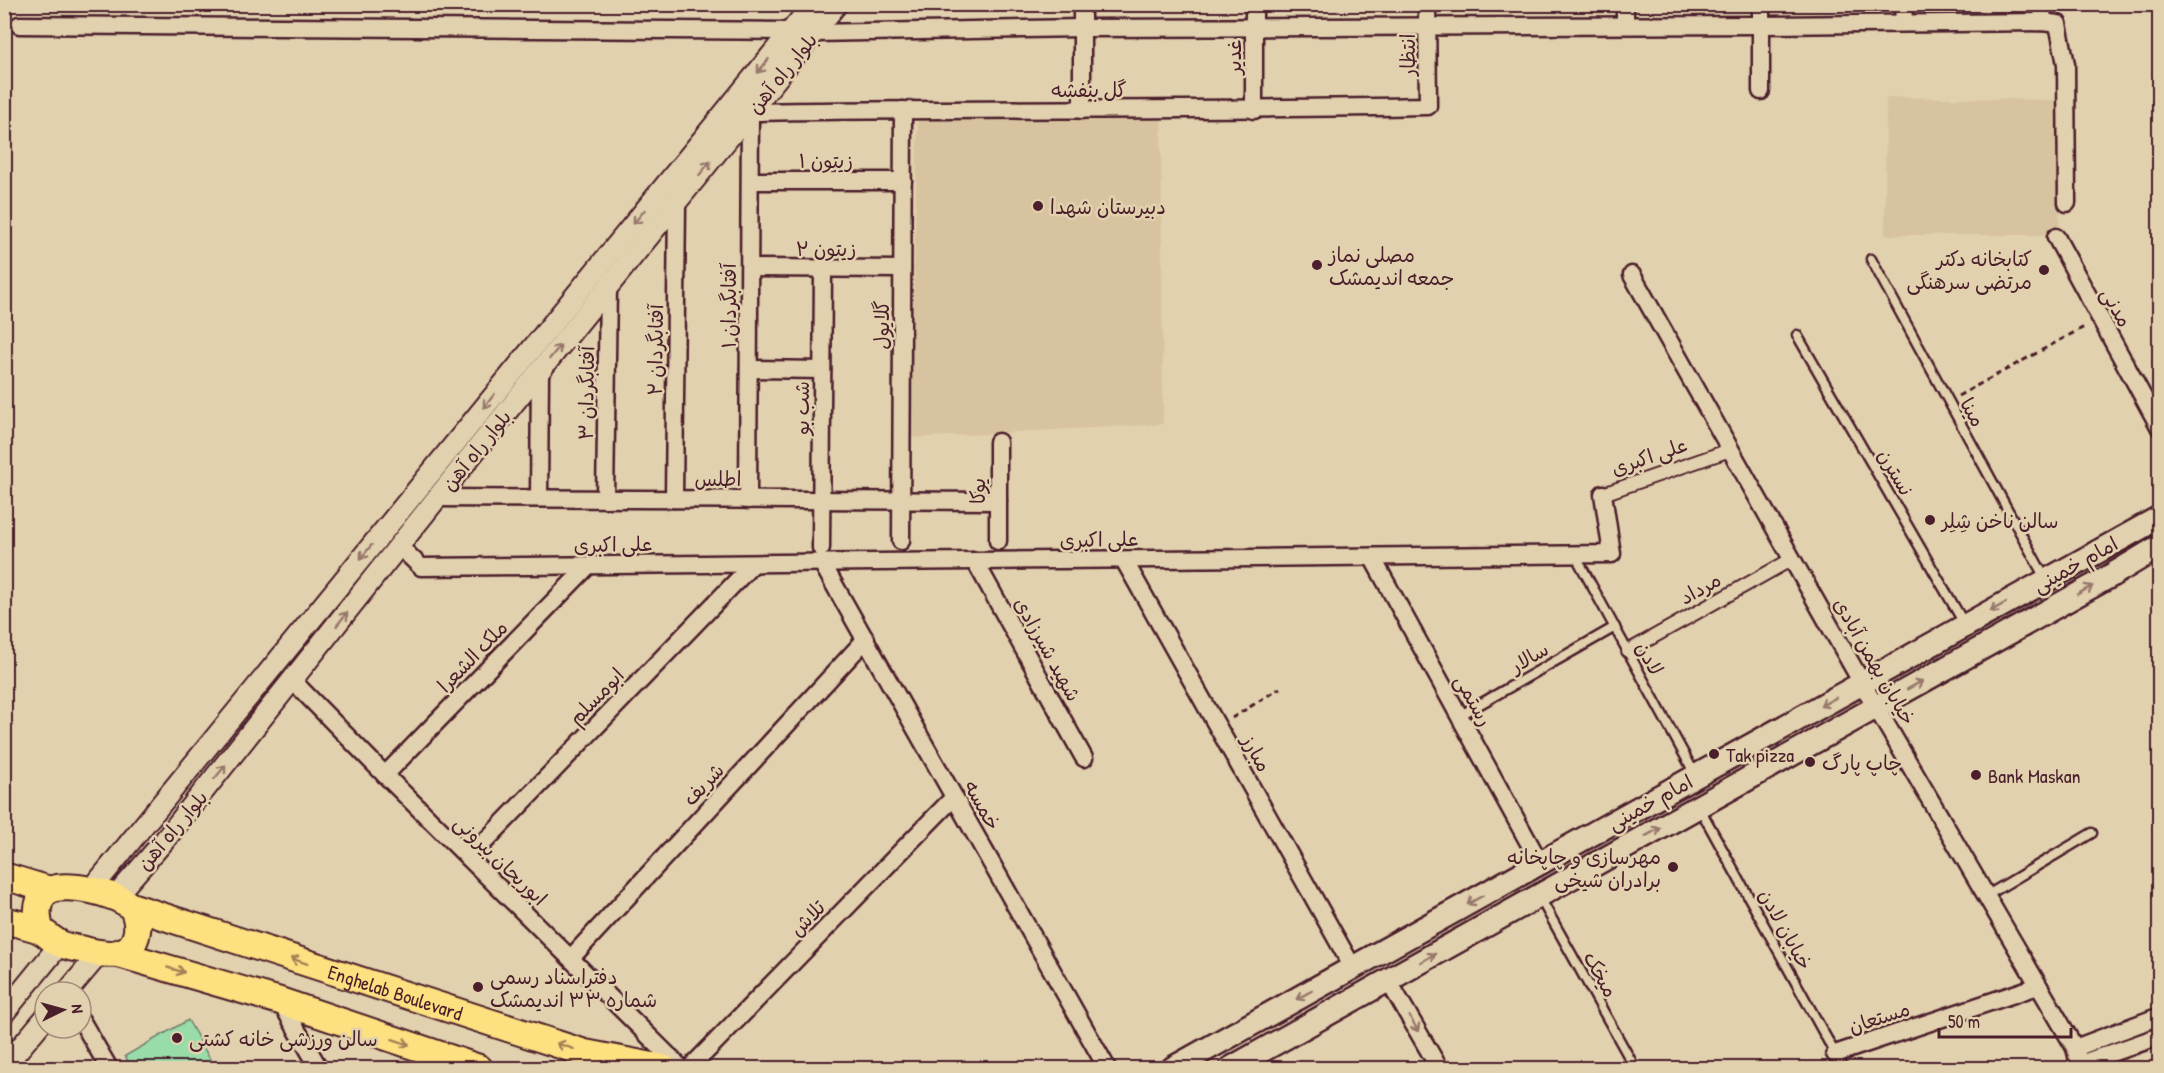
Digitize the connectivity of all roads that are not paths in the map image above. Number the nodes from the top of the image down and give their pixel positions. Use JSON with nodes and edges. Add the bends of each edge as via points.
{"nodes":[{"id":1,"x":813,"y":4,"type":"edge"},
{"id":2,"x":837,"y":4,"type":"edge"},
{"id":3,"x":1082,"y":4,"type":"edge"},
{"id":4,"x":1254,"y":4,"type":"edge"},
{"id":5,"x":1427,"y":4,"type":"edge"},
{"id":6,"x":1625,"y":4,"type":"edge"},
{"id":7,"x":1761,"y":4,"type":"edge"},
{"id":8,"x":1903,"y":4,"type":"edge"},
{"id":9,"x":2043,"y":4,"type":"edge"},
{"id":10,"x":1904,"y":22,"type":"junction"},
{"id":11,"x":2050,"y":23,"type":"junction"},
{"id":12,"x":19,"y":25,"type":"dead end"},
{"id":13,"x":1625,"y":25,"type":"junction"},
{"id":14,"x":1761,"y":25,"type":"junction"},
{"id":15,"x":1428,"y":26,"type":"junction"},
{"id":16,"x":1254,"y":27,"type":"junction"},
{"id":17,"x":1082,"y":28,"type":"junction"},
{"id":18,"x":792,"y":31,"type":"junction"},
{"id":19,"x":814,"y":33,"type":"junction"},
{"id":20,"x":1761,"y":91,"type":"dead end"},
{"id":21,"x":1428,"y":106,"type":"joint"},
{"id":22,"x":903,"y":110,"type":"junction"},
{"id":23,"x":1082,"y":110,"type":"junction"},
{"id":24,"x":1254,"y":110,"type":"junction"},
{"id":25,"x":750,"y":112,"type":"junction"},
{"id":26,"x":750,"y":181,"type":"junction"},
{"id":27,"x":903,"y":182,"type":"junction"},
{"id":28,"x":677,"y":202,"type":"junction"},
{"id":29,"x":2067,"y":203,"type":"dead end"},
{"id":30,"x":2055,"y":237,"type":"dead end"},
{"id":31,"x":1871,"y":259,"type":"dead end"},
{"id":32,"x":750,"y":268,"type":"junction"},
{"id":33,"x":823,"y":269,"type":"junction"},
{"id":34,"x":902,"y":269,"type":"junction"},
{"id":35,"x":1632,"y":275,"type":"dead end"},
{"id":36,"x":608,"y":287,"type":"junction"},
{"id":37,"x":1797,"y":335,"type":"dead end"},
{"id":38,"x":749,"y":369,"type":"junction"},
{"id":39,"x":822,"y":370,"type":"junction"},
{"id":40,"x":540,"y":372,"type":"junction"},
{"id":41,"x":2160,"y":428,"type":"edge"},
{"id":42,"x":998,"y":442,"type":"dead end"},
{"id":43,"x":1730,"y":450,"type":"junction"},
{"id":44,"x":1603,"y":494,"type":"joint"},
{"id":45,"x":437,"y":498,"type":"junction"},
{"id":46,"x":539,"y":498,"type":"junction"},
{"id":47,"x":605,"y":499,"type":"junction"},
{"id":48,"x":675,"y":499,"type":"junction"},
{"id":49,"x":748,"y":500,"type":"junction"},
{"id":50,"x":821,"y":500,"type":"junction"},
{"id":51,"x":901,"y":501,"type":"junction"},
{"id":52,"x":998,"y":501,"type":"junction"},
{"id":53,"x":2160,"y":517,"type":"edge"},
{"id":54,"x":901,"y":541,"type":"dead end"},
{"id":55,"x":998,"y":541,"type":"dead end"},
{"id":56,"x":399,"y":546,"type":"junction"},
{"id":57,"x":2160,"y":546,"type":"edge"},
{"id":58,"x":822,"y":555,"type":"junction"},
{"id":59,"x":1575,"y":555,"type":"junction"},
{"id":60,"x":1372,"y":557,"type":"junction"},
{"id":61,"x":1792,"y":559,"type":"junction"},
{"id":62,"x":1124,"y":560,"type":"junction"},
{"id":63,"x":975,"y":561,"type":"junction"},
{"id":64,"x":753,"y":564,"type":"junction"},
{"id":65,"x":589,"y":565,"type":"junction"},
{"id":66,"x":2046,"y":580,"type":"junction"},
{"id":67,"x":1965,"y":626,"type":"junction"},
{"id":68,"x":1615,"y":627,"type":"junction"},
{"id":69,"x":866,"y":639,"type":"junction"},
{"id":70,"x":1628,"y":651,"type":"junction"},
{"id":71,"x":293,"y":681,"type":"junction"},
{"id":72,"x":1862,"y":683,"type":"junction"},
{"id":73,"x":1876,"y":707,"type":"junction"},
{"id":74,"x":1459,"y":716,"type":"junction"},
{"id":75,"x":1084,"y":758,"type":"dead end"},
{"id":76,"x":385,"y":775,"type":"junction"},
{"id":77,"x":1696,"y":776,"type":"junction"},
{"id":78,"x":954,"y":797,"type":"junction"},
{"id":79,"x":1699,"y":806,"type":"junction"},
{"id":80,"x":2092,"y":833,"type":"dead end"},
{"id":81,"x":469,"y":858,"type":"junction"},
{"id":82,"x":1540,"y":863,"type":"junction"},
{"id":83,"x":4,"y":876,"type":"edge"},
{"id":84,"x":50,"y":890,"type":"junction"},
{"id":85,"x":91,"y":890,"type":"junction"},
{"id":86,"x":1539,"y":896,"type":"junction"},
{"id":87,"x":1986,"y":896,"type":"junction"},
{"id":88,"x":123,"y":902,"type":"junction"},
{"id":89,"x":4,"y":920,"type":"edge"},
{"id":90,"x":50,"y":937,"type":"junction"},
{"id":91,"x":109,"y":954,"type":"junction"},
{"id":92,"x":571,"y":958,"type":"junction"},
{"id":93,"x":1353,"y":968,"type":"junction"},
{"id":94,"x":80,"y":980,"type":"edge"},
{"id":95,"x":1388,"y":980,"type":"junction"},
{"id":96,"x":2038,"y":986,"type":"junction"},
{"id":97,"x":280,"y":1001,"type":"junction"},
{"id":98,"x":4,"y":1013,"type":"edge"},
{"id":99,"x":2160,"y":1016,"type":"edge"},
{"id":100,"x":33,"y":1032,"type":"edge"},
{"id":101,"x":2160,"y":1036,"type":"edge"},
{"id":102,"x":93,"y":1040,"type":"edge"},
{"id":103,"x":2078,"y":1060,"type":"edge"},
{"id":104,"x":1839,"y":1061,"type":"edge"},
{"id":105,"x":4,"y":1067,"type":"edge"},
{"id":106,"x":109,"y":1068,"type":"edge"},
{"id":107,"x":319,"y":1068,"type":"edge"},
{"id":108,"x":479,"y":1068,"type":"edge"},
{"id":109,"x":663,"y":1068,"type":"edge"},
{"id":110,"x":681,"y":1068,"type":"edge"},
{"id":111,"x":690,"y":1068,"type":"edge"},
{"id":112,"x":1107,"y":1068,"type":"edge"},
{"id":113,"x":1173,"y":1068,"type":"edge"},
{"id":114,"x":1231,"y":1068,"type":"edge"},
{"id":115,"x":1439,"y":1068,"type":"edge"},
{"id":116,"x":1635,"y":1068,"type":"edge"}],
"edges":[{"from":1,"to":18,"type":"street","name":"بلوار راه آهن"},
{"from":2,"to":19,"type":"street","name":"بلوار راه آهن"},
{"from":3,"to":17,"type":"street"},
{"from":4,"to":16,"type":"street","name":"غدیر"},
{"from":5,"to":15,"type":"street","name":"انتظار"},
{"from":6,"to":13,"type":"street"},
{"from":7,"to":14,"type":"street"},
{"from":8,"to":10,"type":"street"},
{"from":9,"to":11,"type":"street"},
{"from":10,"to":11,"type":"street"},
{"from":10,"to":14,"type":"street"},
{"from":11,"to":29,"type":"street","via":[[2066,64]]},
{"from":12,"to":18,"type":"street"},
{"from":13,"to":14,"type":"street"},
{"from":13,"to":15,"type":"street"},
{"from":14,"to":20,"type":"street"},
{"from":15,"to":16,"type":"street"},
{"from":15,"to":21,"type":"street","name":"انتظار"},
{"from":16,"to":17,"type":"street"},
{"from":16,"to":24,"type":"street","name":"غدیر"},
{"from":17,"to":19,"type":"street"},
{"from":17,"to":23,"type":"street"},
{"from":18,"to":19,"type":"street"},
{"from":18,"to":85,"type":"street","name":"بلوار راه آهن","one_way":true},
{"from":19,"to":25,"type":"street","name":"بلوار راه آهن"},
{"from":21,"to":24,"type":"street","name":"گل بنفشه"},
{"from":22,"to":23,"type":"street","name":"گل بنفشه"},
{"from":22,"to":25,"type":"street","name":"گل بنفشه"},
{"from":22,"to":27,"type":"street","name":"گلایول"},
{"from":23,"to":24,"type":"street","name":"گل بنفشه"},
{"from":25,"to":26,"type":"street","name":"آفتابگردان ۱"},
{"from":28,"to":25,"type":"street","name":"بلوار راه آهن","one_way":true},
{"from":26,"to":27,"type":"street","name":"زیتون ۱"},
{"from":26,"to":32,"type":"street","name":"آفتابگردان ۱"},
{"from":27,"to":34,"type":"street","name":"گلایول"},
{"from":28,"to":36,"type":"street","name":"بلوار راه آهن"},
{"from":28,"to":48,"type":"street","name":"آفتابگردان ۲"},
{"from":30,"to":41,"type":"street","name":"مدنی"},
{"from":31,"to":66,"type":"lane","name":"مینا"},
{"from":32,"to":33,"type":"street","name":"زیتون ۲"},
{"from":32,"to":38,"type":"street","name":"آفتابگردان ۱"},
{"from":33,"to":34,"type":"street","name":"زیتون ۲"},
{"from":33,"to":39,"type":"street","name":"شب بو"},
{"from":34,"to":51,"type":"street","name":"گلایول"},
{"from":35,"to":43,"type":"street","name":"خیابان بهمن آبادی"},
{"from":40,"to":36,"type":"street","name":"بلوار راه آهن","one_way":true},
{"from":36,"to":47,"type":"street","name":"آفتابگردان ۳"},
{"from":37,"to":67,"type":"lane","name":"نسترن"},
{"from":38,"to":39,"type":"street"},
{"from":38,"to":49,"type":"street","name":"آفتابگردان ۱"},
{"from":39,"to":50,"type":"street","name":"شب بو"},
{"from":40,"to":45,"type":"street","name":"بلوار راه آهن"},
{"from":40,"to":46,"type":"street"},
{"from":42,"to":52,"type":"street","name":"یوکا"},
{"from":43,"to":44,"type":"street","name":"علی اکبری"},
{"from":43,"to":61,"type":"street","name":"خیابان بهمن آبادی"},
{"from":44,"to":59,"type":"street","name":"علی اکبری","via":[[1612,554]]},
{"from":45,"to":46,"type":"street","name":"اطلس"},
{"from":45,"to":56,"type":"street","name":"بلوار راه آهن"},
{"from":46,"to":47,"type":"street","name":"اطلس"},
{"from":47,"to":48,"type":"street","name":"اطلس"},
{"from":48,"to":49,"type":"street","name":"اطلس"},
{"from":49,"to":50,"type":"street","name":"اطلس"},
{"from":50,"to":51,"type":"street","name":"اطلس"},
{"from":50,"to":58,"type":"street","name":"شب بو"},
{"from":51,"to":52,"type":"street","name":"اطلس"},
{"from":51,"to":54,"type":"street","name":"گلایول"},
{"from":52,"to":55,"type":"street","name":"یوکا"},
{"from":53,"to":66,"type":"main road","name":"امام خمینی"},
{"from":56,"to":65,"type":"street","name":"علی اکبری","via":[[422,567]]},
{"from":71,"to":56,"type":"street","name":"بلوار راه آهن","one_way":true},
{"from":73,"to":57,"type":"main road","name":"امام خمینی","one_way":true},
{"from":58,"to":63,"type":"street","name":"علی اکبری"},
{"from":58,"to":64,"type":"street","name":"علی اکبری"},
{"from":58,"to":69,"type":"street","name":"خمسه"},
{"from":59,"to":60,"type":"street","name":"علی اکبری"},
{"from":59,"to":68,"type":"lane","name":"لادن"},
{"from":60,"to":62,"type":"street","name":"علی اکبری"},
{"from":60,"to":74,"type":"street","name":"رستمی"},
{"from":61,"to":70,"type":"street","name":"مرداد"},
{"from":61,"to":72,"type":"street","name":"خیابان بهمن آبادی"},
{"from":62,"to":63,"type":"street","name":"علی اکبری"},
{"from":62,"to":93,"type":"street","name":"مبارز"},
{"from":63,"to":75,"type":"street","name":"شهید شیرزادی"},
{"from":64,"to":65,"type":"street","name":"علی اکبری"},
{"from":64,"to":81,"type":"street","name":"ابومسلم"},
{"from":65,"to":76,"type":"street","name":"ملک الشعرا"},
{"from":66,"to":67,"type":"main road","name":"امام خمینی","one_way":true},
{"from":67,"to":72,"type":"main road","name":"امام خمینی"},
{"from":68,"to":70,"type":"lane","name":"لادن"},
{"from":68,"to":74,"type":"lane","name":"سالار"},
{"from":69,"to":78,"type":"street","name":"خمسه"},
{"from":69,"to":92,"type":"street","name":"شریف"},
{"from":70,"to":77,"type":"lane","name":"لادن"},
{"from":71,"to":76,"type":"street","name":"ابوریحان بیرونی"},
{"from":88,"to":71,"type":"street","name":"بلوار راه آهن","one_way":true,"via":[[164,841]]},
{"from":72,"to":73,"type":"street","name":"خیابان بهمن آبادی"},
{"from":72,"to":77,"type":"main road","name":"امام خمینی","one_way":true},
{"from":73,"to":79,"type":"main road","name":"امام خمینی"},
{"from":73,"to":87,"type":"street","name":"خیابان بهمن آبادی"},
{"from":74,"to":82,"type":"street","name":"رستمی"},
{"from":76,"to":81,"type":"street","name":"ابوریحان بیرونی"},
{"from":77,"to":82,"type":"main road","name":"امام خمینی"},
{"from":78,"to":111,"type":"street","name":"تلاش"},
{"from":78,"to":112,"type":"street","name":"خمسه"},
{"from":86,"to":79,"type":"main road","name":"امام خمینی","one_way":true},
{"from":79,"to":104,"type":"lane","name":"خیابان لادن"},
{"from":80,"to":87,"type":"lane"},
{"from":81,"to":92,"type":"street","name":"ابوریحان بیرونی"},
{"from":82,"to":93,"type":"main road","name":"امام خمینی","one_way":true},
{"from":83,"to":84,"type":"main road"},
{"from":84,"to":85,"type":"main road","name":"Enghelab Boulevard"},
{"from":84,"to":90,"type":"main road","via":[[38,907],[36,920]]},
{"from":85,"to":88,"type":"main road","name":"Enghelab Boulevard"},
{"from":95,"to":86,"type":"main road","name":"امام خمینی","one_way":true},
{"from":86,"to":116,"type":"lane","name":"میخک"},
{"from":87,"to":96,"type":"street","name":"خیابان بهمن آبادی"},
{"from":88,"to":91,"type":"main road","via":[[138,923],[137,934],[128,949]]},
{"from":109,"to":88,"type":"main road","name":"Enghelab Boulevard","one_way":true,"via":[[585,1053]]},
{"from":89,"to":90,"type":"main road"},
{"from":90,"to":91,"type":"main road"},
{"from":90,"to":98,"type":"street"},
{"from":91,"to":94,"type":"street"},
{"from":91,"to":97,"type":"main road","one_way":true},
{"from":92,"to":110,"type":"street","name":"ابوریحان بیرونی"},
{"from":93,"to":113,"type":"main road","name":"امام خمینی","one_way":true},
{"from":95,"to":114,"type":"main road","name":"امام خمینی"},
{"from":95,"to":115,"type":"street","one_way":true},
{"from":96,"to":103,"type":"street","name":"خیابان بهمن آبادی"},
{"from":96,"to":104,"type":"street","name":"مستعان"},
{"from":97,"to":107,"type":"street"},
{"from":97,"to":108,"type":"main road","one_way":true},
{"from":99,"to":103,"type":"street"},
{"from":100,"to":105,"type":"street"},
{"from":101,"to":103,"type":"street"},
{"from":102,"to":106,"type":"street"}]}
